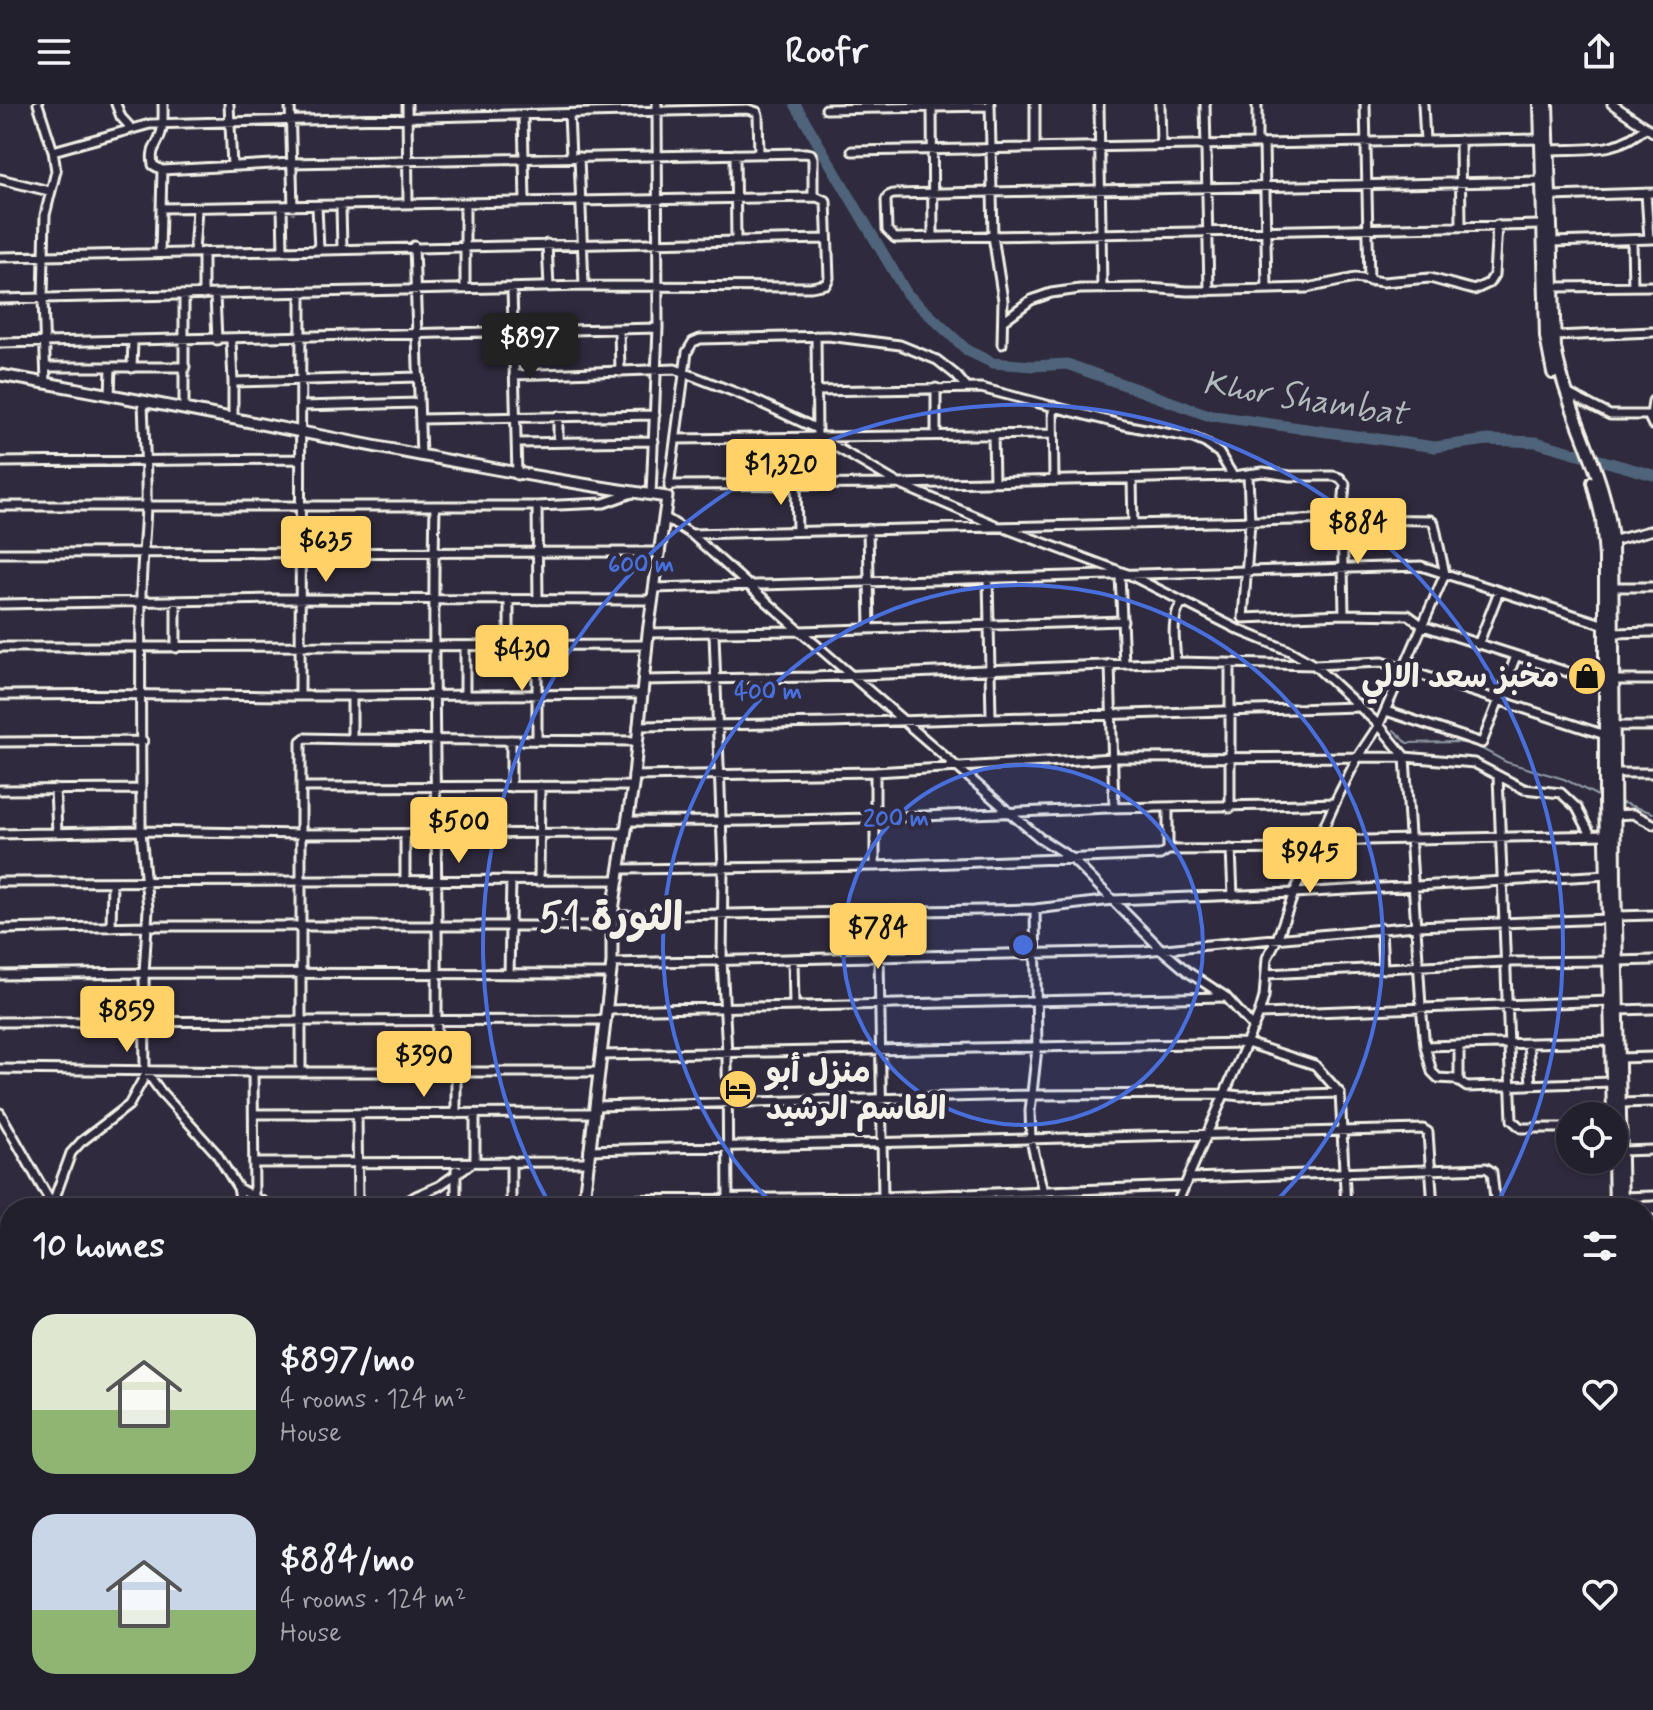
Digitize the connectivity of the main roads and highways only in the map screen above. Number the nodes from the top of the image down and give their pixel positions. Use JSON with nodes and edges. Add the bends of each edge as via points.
{"nodes":[{"id":1,"x":1540,"y":104,"type":"edge"},
{"id":2,"x":1547,"y":104,"type":"edge"},
{"id":3,"x":1580,"y":440,"type":"junction"},
{"id":4,"x":1598,"y":487,"type":"junction"},
{"id":5,"x":1609,"y":629,"type":"junction"},
{"id":6,"x":1609,"y":731,"type":"junction"},
{"id":7,"x":1610,"y":801,"type":"junction"},
{"id":8,"x":1612,"y":918,"type":"junction"},
{"id":9,"x":1613,"y":961,"type":"junction"},
{"id":10,"x":1613,"y":1102,"type":"edge"},
{"id":11,"x":1620,"y":1102,"type":"edge"},
{"id":12,"x":1617,"y":1174,"type":"edge"},
{"id":13,"x":1620,"y":1174,"type":"edge"},
{"id":14,"x":1616,"y":1198,"type":"edge"},
{"id":15,"x":1622,"y":1198,"type":"edge"}],
"edges":[{"from":1,"to":3,"type":"main road","via":[[1548,350]]},
{"from":2,"to":3,"type":"main road","via":[[1554,336]]},
{"from":3,"to":4,"type":"main road"},
{"from":4,"to":5,"type":"main road"},
{"from":4,"to":5,"type":"main road","via":[[1612,541]]},
{"from":5,"to":6,"type":"main road"},
{"from":6,"to":7,"type":"main road"},
{"from":6,"to":7,"type":"main road","via":[[1614,773]]},
{"from":7,"to":8,"type":"main road"},
{"from":7,"to":8,"type":"main road","via":[[1606,835]]},
{"from":8,"to":9,"type":"main road"},
{"from":9,"to":10,"type":"main road"},
{"from":9,"to":11,"type":"main road"},
{"from":12,"to":14,"type":"main road"},
{"from":13,"to":15,"type":"main road"}]}
